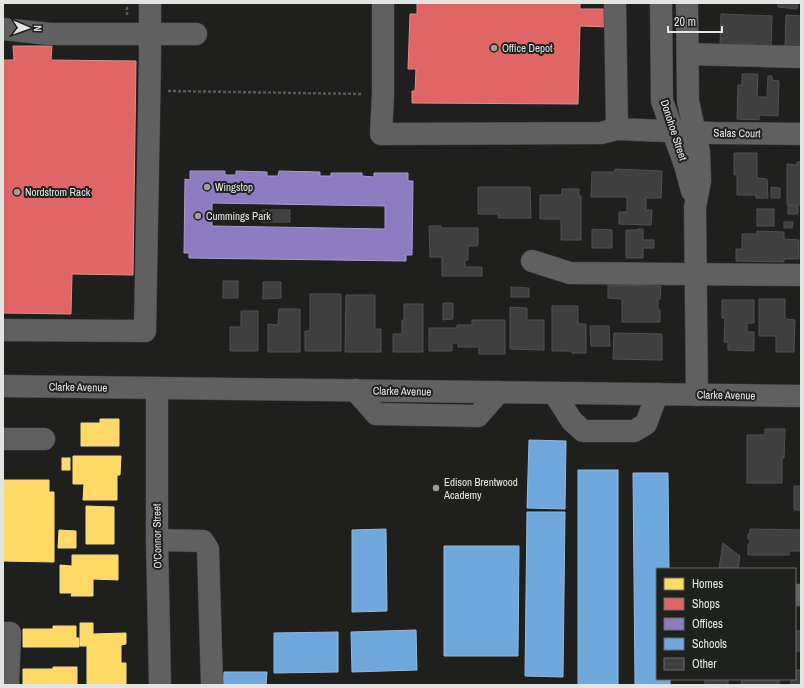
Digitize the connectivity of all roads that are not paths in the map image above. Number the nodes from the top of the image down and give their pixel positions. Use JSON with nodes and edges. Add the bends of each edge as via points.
{"nodes":[{"id":1,"x":150,"y":3,"type":"edge"},
{"id":2,"x":382,"y":3,"type":"edge"},
{"id":3,"x":616,"y":3,"type":"edge"},
{"id":4,"x":661,"y":3,"type":"edge"},
{"id":5,"x":687,"y":3,"type":"edge"},
{"id":6,"x":3,"y":29,"type":"edge"},
{"id":7,"x":150,"y":34,"type":"junction"},
{"id":8,"x":196,"y":34,"type":"dead end"},
{"id":9,"x":688,"y":54,"type":"junction"},
{"id":10,"x":801,"y":57,"type":"edge"},
{"id":11,"x":617,"y":129,"type":"junction"},
{"id":12,"x":684,"y":131,"type":"junction"},
{"id":13,"x":801,"y":134,"type":"edge"},
{"id":14,"x":532,"y":261,"type":"dead end"},
{"id":15,"x":695,"y":273,"type":"junction"},
{"id":16,"x":801,"y":275,"type":"edge"},
{"id":17,"x":3,"y":330,"type":"edge"},
{"id":18,"x":3,"y":386,"type":"edge"},
{"id":19,"x":157,"y":388,"type":"junction"},
{"id":20,"x":554,"y":393,"type":"junction"},
{"id":21,"x":657,"y":394,"type":"junction"},
{"id":22,"x":696,"y":395,"type":"junction"},
{"id":23,"x":801,"y":396,"type":"edge"},
{"id":24,"x":3,"y":439,"type":"edge"},
{"id":25,"x":44,"y":439,"type":"dead end"},
{"id":26,"x":157,"y":540,"type":"junction"},
{"id":27,"x":3,"y":633,"type":"edge"},
{"id":28,"x":8,"y":685,"type":"edge"},
{"id":29,"x":160,"y":685,"type":"edge"},
{"id":30,"x":212,"y":685,"type":"edge"}],
"edges":[{"from":1,"to":7,"type":"street"},
{"from":2,"to":11,"type":"street","name":"Salas Court","via":[[381,134],[601,133]]},
{"from":3,"to":11,"type":"street"},
{"from":4,"to":12,"type":"street","name":"Donohoe Street","via":[[662,101]]},
{"from":5,"to":9,"type":"street","name":"Donohoe Street"},
{"from":6,"to":7,"type":"street","via":[[50,34]]},
{"from":7,"to":8,"type":"street"},
{"from":7,"to":17,"type":"street","via":[[145,331]]},
{"from":9,"to":10,"type":"street"},
{"from":9,"to":12,"type":"street","name":"Donohoe Street","via":[[688,101]]},
{"from":11,"to":12,"type":"street","name":"Salas Court"},
{"from":12,"to":13,"type":"street","name":"Salas Court"},
{"from":12,"to":15,"type":"street","name":"Donohoe Street","via":[[685,165],[695,207]]},
{"from":14,"to":15,"type":"street","via":[[570,273]]},
{"from":15,"to":16,"type":"street"},
{"from":15,"to":22,"type":"street","name":"Donohoe Street"},
{"from":18,"to":19,"type":"street","name":"Clarke Avenue"},
{"from":19,"to":20,"type":"street","name":"Clarke Avenue"},
{"from":19,"to":26,"type":"street","name":"O'Connor Street"},
{"from":20,"to":21,"type":"street","name":"Clarke Avenue"},
{"from":20,"to":21,"type":"street","via":[[572,421],[583,431],[634,431],[646,424]]},
{"from":21,"to":22,"type":"street","name":"Clarke Avenue"},
{"from":22,"to":23,"type":"street","name":"Clarke Avenue"},
{"from":24,"to":25,"type":"street"},
{"from":26,"to":29,"type":"street","name":"O'Connor Street"},
{"from":26,"to":30,"type":"street","via":[[203,541],[208,549]]},
{"from":27,"to":28,"type":"street","via":[[10,633]]}]}
